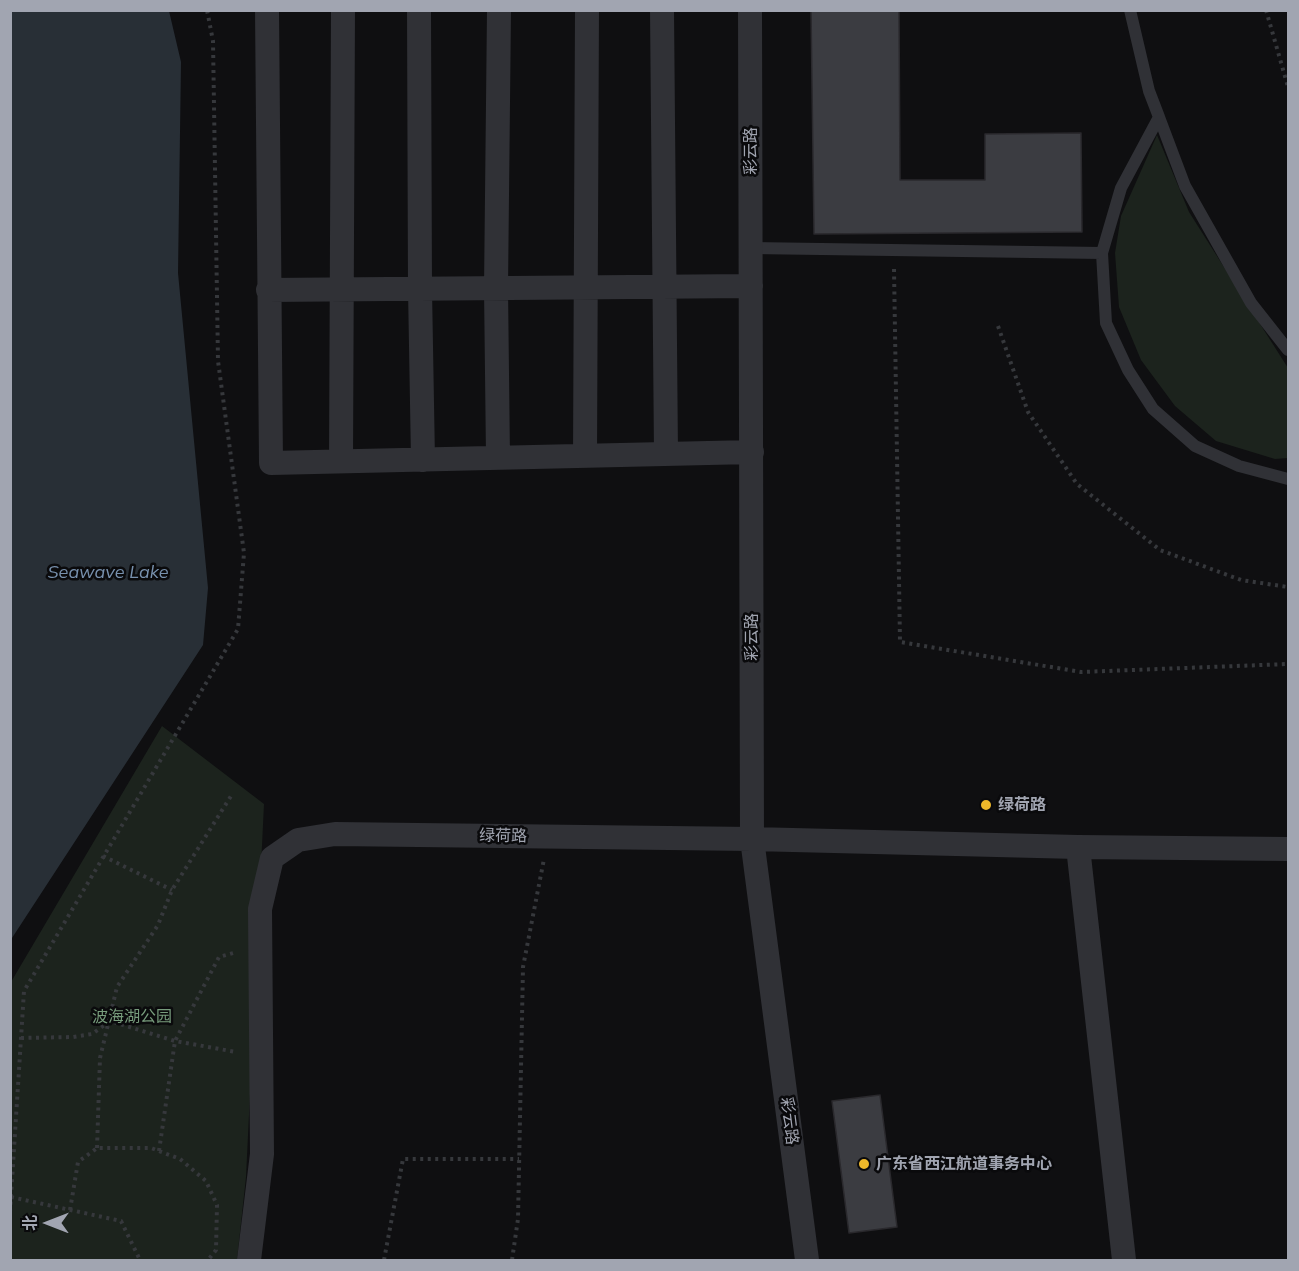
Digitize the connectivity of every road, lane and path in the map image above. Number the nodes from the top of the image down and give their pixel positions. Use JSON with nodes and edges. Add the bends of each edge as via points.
{"nodes":[{"id":1,"x":207,"y":10,"type":"edge"},
{"id":2,"x":267,"y":10,"type":"edge"},
{"id":3,"x":343,"y":10,"type":"edge"},
{"id":4,"x":419,"y":10,"type":"edge"},
{"id":5,"x":499,"y":10,"type":"edge"},
{"id":6,"x":587,"y":10,"type":"edge"},
{"id":7,"x":662,"y":10,"type":"edge"},
{"id":8,"x":750,"y":10,"type":"edge"},
{"id":9,"x":1130,"y":10,"type":"edge"},
{"id":10,"x":1266,"y":10,"type":"edge"},
{"id":11,"x":1288,"y":87,"type":"edge"},
{"id":12,"x":1159,"y":117,"type":"junction"},
{"id":13,"x":751,"y":248,"type":"junction"},
{"id":14,"x":894,"y":250,"type":"junction"},
{"id":15,"x":1102,"y":253,"type":"junction"},
{"id":16,"x":751,"y":286,"type":"junction"},
{"id":17,"x":665,"y":287,"type":"junction"},
{"id":18,"x":496,"y":288,"type":"junction"},
{"id":19,"x":586,"y":288,"type":"junction"},
{"id":20,"x":420,"y":289,"type":"junction"},
{"id":21,"x":268,"y":290,"type":"junction"},
{"id":22,"x":343,"y":290,"type":"junction"},
{"id":23,"x":998,"y":326,"type":"dead end"},
{"id":24,"x":1288,"y":350,"type":"edge"},
{"id":25,"x":752,"y":452,"type":"junction"},
{"id":26,"x":666,"y":454,"type":"junction"},
{"id":27,"x":585,"y":456,"type":"junction"},
{"id":28,"x":498,"y":458,"type":"junction"},
{"id":29,"x":423,"y":460,"type":"junction"},
{"id":30,"x":340,"y":461,"type":"junction"},
{"id":31,"x":1288,"y":479,"type":"edge"},
{"id":32,"x":1288,"y":587,"type":"edge"},
{"id":33,"x":1288,"y":664,"type":"edge"},
{"id":34,"x":231,"y":796,"type":"dead end"},
{"id":35,"x":548,"y":836,"type":"junction"},
{"id":36,"x":753,"y":838,"type":"junction"},
{"id":37,"x":1078,"y":848,"type":"junction"},
{"id":38,"x":1288,"y":849,"type":"edge"},
{"id":39,"x":103,"y":856,"type":"junction"},
{"id":40,"x":172,"y":890,"type":"junction"},
{"id":41,"x":261,"y":945,"type":"junction"},
{"id":42,"x":110,"y":1021,"type":"junction"},
{"id":43,"x":21,"y":1038,"type":"junction"},
{"id":44,"x":175,"y":1041,"type":"junction"},
{"id":45,"x":261,"y":1056,"type":"junction"},
{"id":46,"x":97,"y":1148,"type":"junction"},
{"id":47,"x":159,"y":1151,"type":"junction"},
{"id":48,"x":519,"y":1159,"type":"junction"},
{"id":49,"x":11,"y":1197,"type":"edge"},
{"id":50,"x":70,"y":1210,"type":"junction"},
{"id":51,"x":10,"y":1212,"type":"edge"},
{"id":52,"x":140,"y":1260,"type":"edge"},
{"id":53,"x":208,"y":1260,"type":"edge"},
{"id":54,"x":249,"y":1260,"type":"edge"},
{"id":55,"x":384,"y":1260,"type":"edge"},
{"id":56,"x":512,"y":1260,"type":"edge"},
{"id":57,"x":807,"y":1260,"type":"edge"},
{"id":58,"x":1124,"y":1260,"type":"edge"}],
"edges":[{"from":1,"to":39,"type":"path","via":[[213,41],[218,361],[244,553],[238,629]]},
{"from":2,"to":21,"type":"street"},
{"from":3,"to":22,"type":"street"},
{"from":4,"to":20,"type":"street"},
{"from":5,"to":18,"type":"street"},
{"from":6,"to":19,"type":"street"},
{"from":7,"to":17,"type":"street"},
{"from":8,"to":13,"type":"street","name":"彩云路"},
{"from":9,"to":12,"type":"lane"},
{"from":10,"to":11,"type":"path"},
{"from":12,"to":15,"type":"lane","via":[[1120,188]]},
{"from":12,"to":24,"type":"lane","via":[[1185,186],[1251,303]]},
{"from":13,"to":14,"type":"lane"},
{"from":13,"to":16,"type":"street","name":"彩云路"},
{"from":14,"to":15,"type":"lane"},
{"from":14,"to":33,"type":"path","via":[[900,642],[1081,672]]},
{"from":15,"to":31,"type":"lane","via":[[1106,324],[1128,370],[1153,409],[1195,446],[1239,466]]},
{"from":16,"to":17,"type":"street"},
{"from":16,"to":25,"type":"street","name":"彩云路"},
{"from":17,"to":19,"type":"street"},
{"from":17,"to":26,"type":"street"},
{"from":18,"to":19,"type":"street"},
{"from":18,"to":20,"type":"street"},
{"from":18,"to":28,"type":"street"},
{"from":19,"to":27,"type":"street"},
{"from":20,"to":22,"type":"street"},
{"from":20,"to":29,"type":"street"},
{"from":21,"to":22,"type":"street"},
{"from":21,"to":30,"type":"street","via":[[271,463]]},
{"from":22,"to":30,"type":"street"},
{"from":23,"to":32,"type":"path","via":[[1028,412],[1077,484],[1160,550],[1241,580]]},
{"from":25,"to":26,"type":"street"},
{"from":25,"to":36,"type":"street","name":"彩云路"},
{"from":26,"to":27,"type":"street"},
{"from":27,"to":28,"type":"street"},
{"from":28,"to":29,"type":"street"},
{"from":29,"to":30,"type":"street"},
{"from":34,"to":40,"type":"path"},
{"from":35,"to":36,"type":"street","name":"绿荷路"},
{"from":35,"to":41,"type":"street","name":"绿荷路","via":[[335,834],[298,840],[272,858],[260,909]]},
{"from":35,"to":48,"type":"path","via":[[523,967]]},
{"from":36,"to":37,"type":"street","name":"绿荷路"},
{"from":36,"to":57,"type":"street","name":"彩云路"},
{"from":37,"to":38,"type":"street","name":"绿荷路"},
{"from":37,"to":58,"type":"street"},
{"from":39,"to":40,"type":"path"},
{"from":39,"to":43,"type":"path","via":[[24,991]]},
{"from":40,"to":42,"type":"path","via":[[158,925],[117,987]]},
{"from":41,"to":44,"type":"path","via":[[219,957]]},
{"from":41,"to":45,"type":"street","name":"绿荷路"},
{"from":42,"to":43,"type":"path","via":[[92,1034]]},
{"from":42,"to":44,"type":"path"},
{"from":42,"to":46,"type":"path","via":[[100,1058]]},
{"from":43,"to":49,"type":"path"},
{"from":44,"to":45,"type":"path"},
{"from":44,"to":47,"type":"path"},
{"from":45,"to":54,"type":"street","name":"绿荷路","via":[[262,1154]]},
{"from":46,"to":47,"type":"path"},
{"from":46,"to":50,"type":"path","via":[[78,1162]]},
{"from":47,"to":53,"type":"path","via":[[180,1159],[206,1181],[217,1205],[216,1250]]},
{"from":48,"to":55,"type":"path","via":[[403,1159]]},
{"from":48,"to":56,"type":"path","via":[[518,1219]]},
{"from":49,"to":50,"type":"path"},
{"from":49,"to":51,"type":"path"},
{"from":50,"to":52,"type":"path","via":[[121,1221]]}]}
